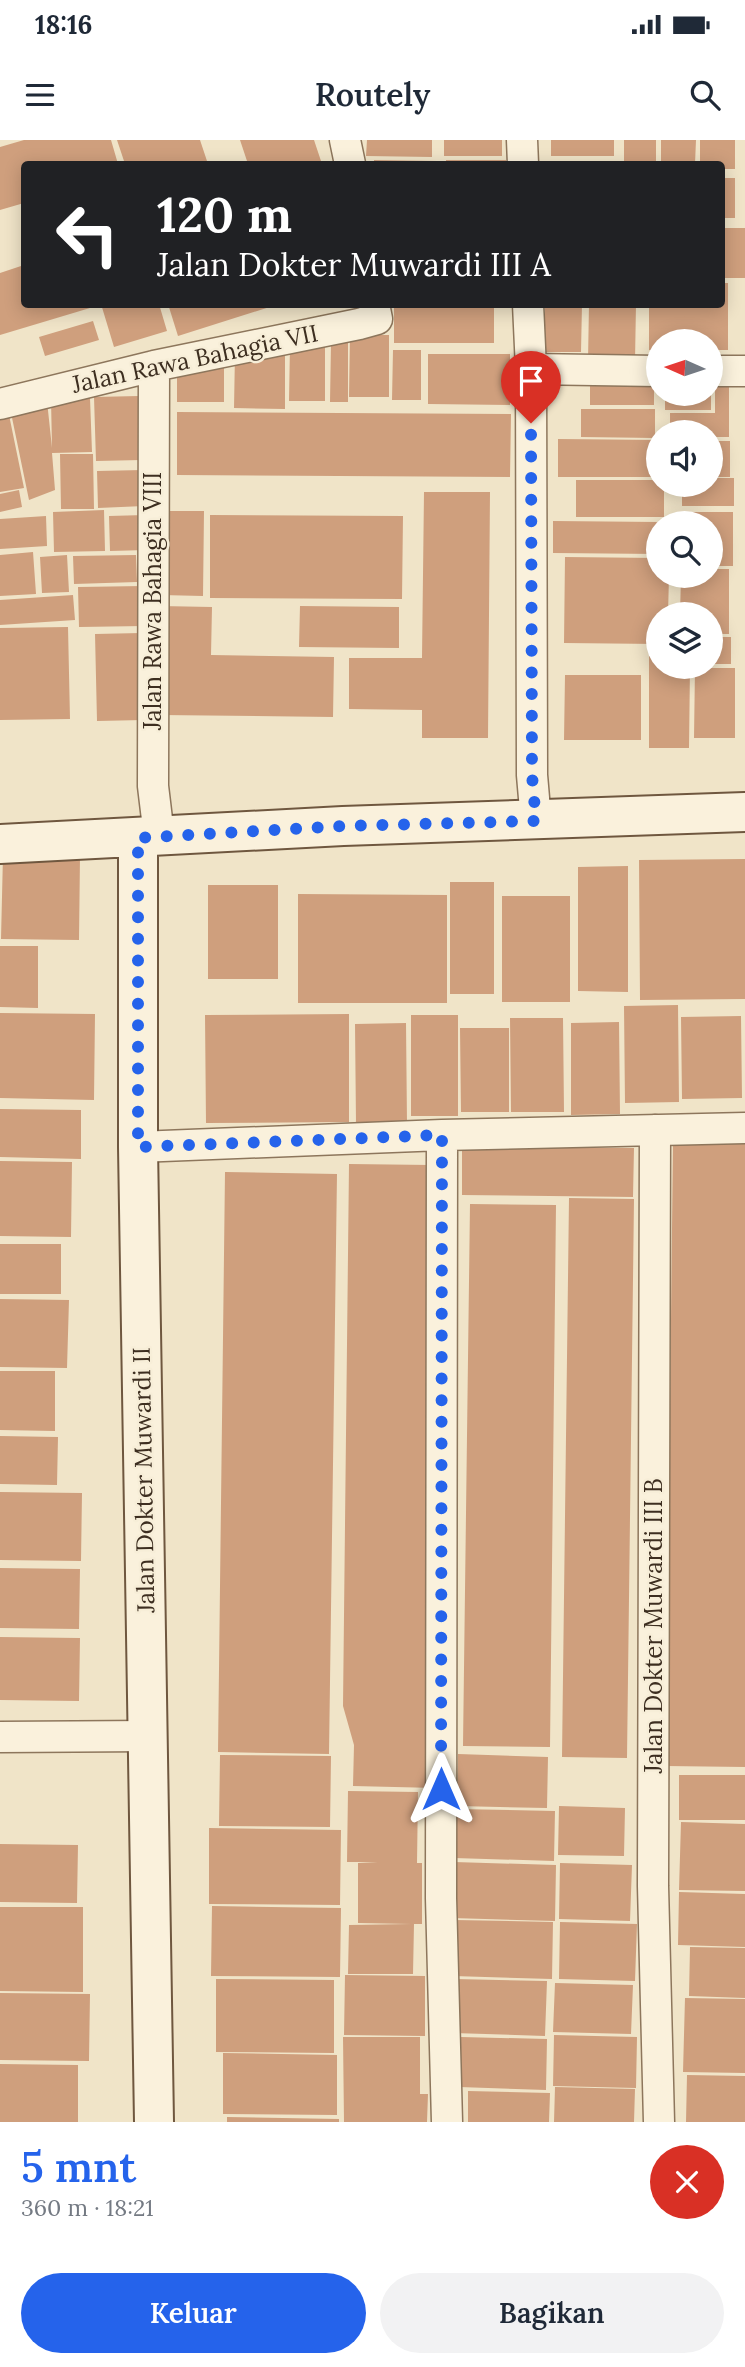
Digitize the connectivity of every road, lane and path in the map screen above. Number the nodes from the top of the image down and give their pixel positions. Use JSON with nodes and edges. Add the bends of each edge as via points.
{"nodes":[{"id":1,"x":345,"y":140,"type":"edge"},
{"id":2,"x":522,"y":140,"type":"edge"},
{"id":3,"x":349,"y":161,"type":"edge"},
{"id":4,"x":523,"y":161,"type":"edge"},
{"id":5,"x":375,"y":308,"type":"edge"},
{"id":6,"x":528,"y":308,"type":"edge"},
{"id":7,"x":154,"y":366,"type":"junction"},
{"id":8,"x":531,"y":369,"type":"junction"},
{"id":9,"x":646,"y":371,"type":"edge"},
{"id":10,"x":723,"y":371,"type":"edge"},
{"id":11,"x":745,"y":371,"type":"edge"},
{"id":12,"x":0,"y":404,"type":"edge"},
{"id":13,"x":745,"y":812,"type":"edge"},
{"id":14,"x":536,"y":821,"type":"junction"},
{"id":15,"x":148,"y":837,"type":"junction"},
{"id":16,"x":0,"y":844,"type":"edge"},
{"id":17,"x":745,"y":1128,"type":"edge"},
{"id":18,"x":655,"y":1130,"type":"junction"},
{"id":19,"x":442,"y":1135,"type":"junction"},
{"id":20,"x":138,"y":1147,"type":"junction"},
{"id":21,"x":149,"y":1736,"type":"junction"},
{"id":22,"x":0,"y":1737,"type":"edge"},
{"id":23,"x":154,"y":2122,"type":"edge"},
{"id":24,"x":447,"y":2122,"type":"edge"},
{"id":25,"x":659,"y":2122,"type":"edge"}],
"edges":[{"from":1,"to":3,"type":"street"},
{"from":2,"to":4,"type":"street"},
{"from":5,"to":7,"type":"street","name":"Jalan Rawa Bahagia VII","via":[[377,318],[359,324]]},
{"from":6,"to":8,"type":"street"},
{"from":7,"to":12,"type":"street","name":"Jalan Rawa Bahagia VII"},
{"from":7,"to":15,"type":"street","name":"Jalan Rawa Bahagia VIII","via":[[153,786]]},
{"from":8,"to":9,"type":"street"},
{"from":8,"to":14,"type":"street"},
{"from":10,"to":11,"type":"street"},
{"from":13,"to":14,"type":"street"},
{"from":14,"to":15,"type":"street"},
{"from":15,"to":16,"type":"street"},
{"from":15,"to":20,"type":"street","name":"Jalan Dokter Muwardi II"},
{"from":17,"to":18,"type":"street"},
{"from":18,"to":19,"type":"street"},
{"from":18,"to":25,"type":"street","name":"Jalan Dokter Muwardi III B","via":[[653,1886]]},
{"from":19,"to":20,"type":"street"},
{"from":19,"to":24,"type":"street","via":[[441,1898]]},
{"from":20,"to":21,"type":"street","name":"Jalan Dokter Muwardi II"},
{"from":21,"to":22,"type":"street"},
{"from":21,"to":23,"type":"street","name":"Jalan Dokter Muwardi II"}]}
